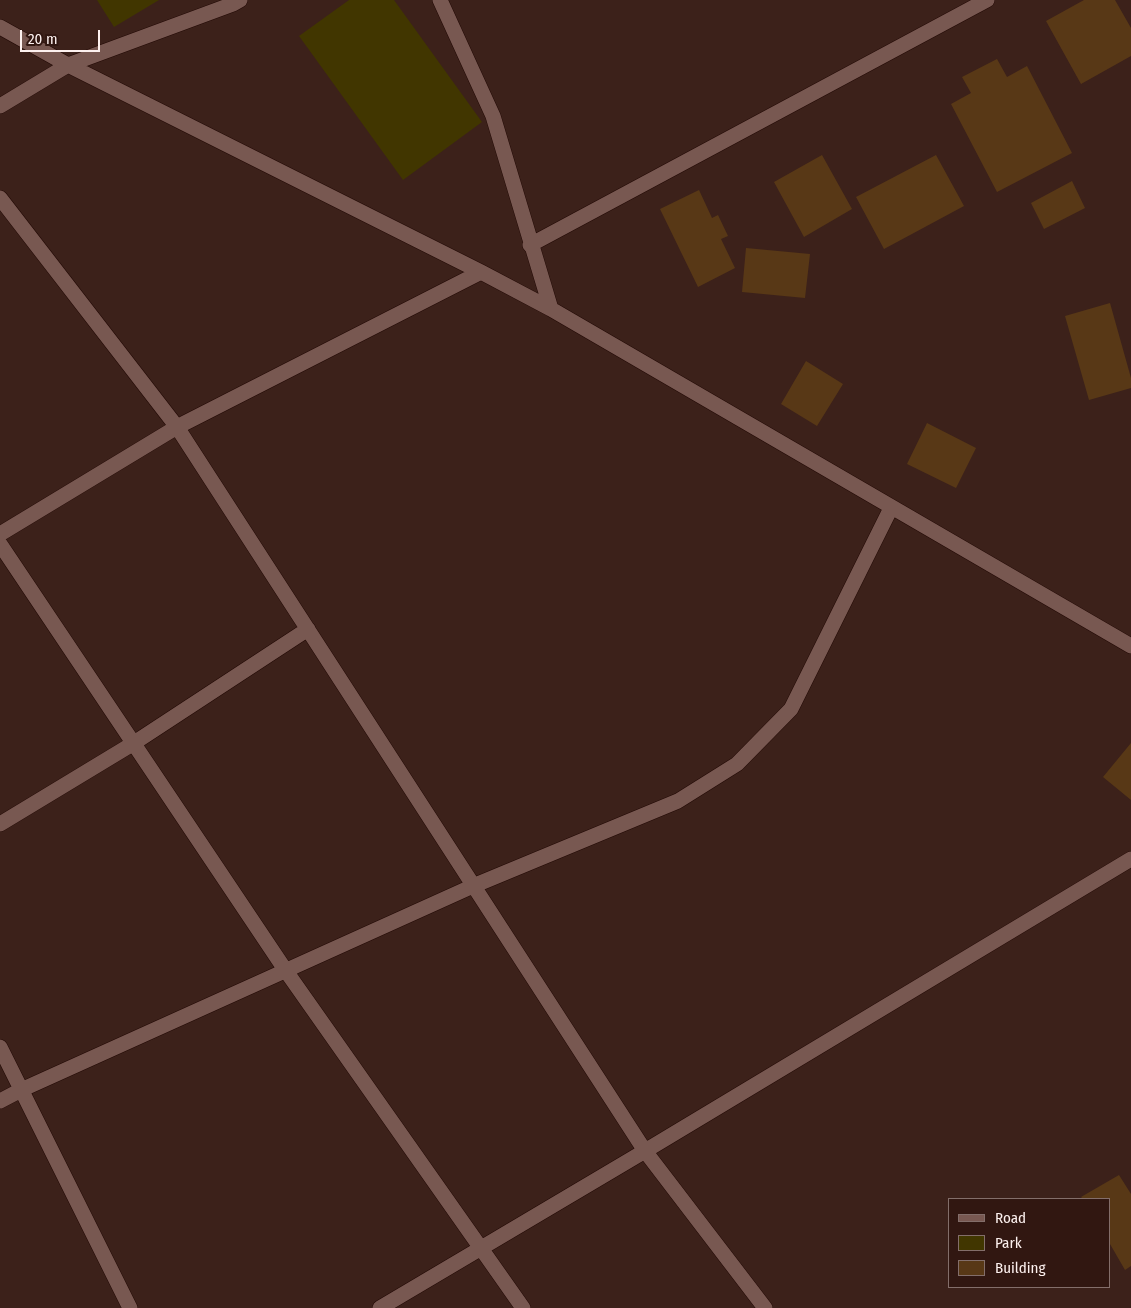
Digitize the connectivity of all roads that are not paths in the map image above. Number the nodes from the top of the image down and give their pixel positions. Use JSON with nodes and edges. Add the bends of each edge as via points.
{"nodes":[{"id":1,"x":240,"y":0,"type":"edge"},
{"id":2,"x":440,"y":0,"type":"edge"},
{"id":3,"x":987,"y":0,"type":"edge"},
{"id":4,"x":0,"y":27,"type":"edge"},
{"id":5,"x":68,"y":65,"type":"junction"},
{"id":6,"x":0,"y":106,"type":"edge"},
{"id":7,"x":0,"y":198,"type":"edge"},
{"id":8,"x":530,"y":245,"type":"junction"},
{"id":9,"x":480,"y":272,"type":"junction"},
{"id":10,"x":551,"y":309,"type":"junction"},
{"id":11,"x":177,"y":427,"type":"junction"},
{"id":12,"x":891,"y":508,"type":"junction"},
{"id":13,"x":0,"y":534,"type":"edge"},
{"id":14,"x":0,"y":544,"type":"edge"},
{"id":15,"x":308,"y":629,"type":"junction"},
{"id":16,"x":1131,"y":646,"type":"edge"},
{"id":17,"x":134,"y":743,"type":"junction"},
{"id":18,"x":0,"y":824,"type":"edge"},
{"id":19,"x":1131,"y":859,"type":"edge"},
{"id":20,"x":474,"y":886,"type":"junction"},
{"id":21,"x":286,"y":970,"type":"junction"},
{"id":22,"x":0,"y":1047,"type":"edge"},
{"id":23,"x":21,"y":1090,"type":"junction"},
{"id":24,"x":0,"y":1101,"type":"edge"},
{"id":25,"x":645,"y":1151,"type":"junction"},
{"id":26,"x":481,"y":1249,"type":"junction"},
{"id":27,"x":130,"y":1308,"type":"edge"},
{"id":28,"x":380,"y":1308,"type":"edge"},
{"id":29,"x":523,"y":1308,"type":"edge"},
{"id":30,"x":766,"y":1308,"type":"edge"}],
"edges":[{"from":1,"to":5,"type":"street"},
{"from":2,"to":8,"type":"street","via":[[493,116]]},
{"from":3,"to":8,"type":"street"},
{"from":4,"to":5,"type":"street"},
{"from":5,"to":6,"type":"street"},
{"from":5,"to":9,"type":"street"},
{"from":7,"to":11,"type":"street"},
{"from":8,"to":10,"type":"street"},
{"from":9,"to":10,"type":"street"},
{"from":9,"to":11,"type":"street"},
{"from":10,"to":12,"type":"street"},
{"from":11,"to":13,"type":"street"},
{"from":11,"to":15,"type":"street"},
{"from":12,"to":16,"type":"street"},
{"from":12,"to":20,"type":"street","via":[[791,709],[737,764],[678,801]]},
{"from":14,"to":17,"type":"street"},
{"from":15,"to":17,"type":"street"},
{"from":15,"to":20,"type":"street"},
{"from":17,"to":18,"type":"street"},
{"from":17,"to":21,"type":"street"},
{"from":19,"to":25,"type":"street"},
{"from":20,"to":21,"type":"street"},
{"from":20,"to":25,"type":"street"},
{"from":21,"to":23,"type":"street"},
{"from":21,"to":26,"type":"street"},
{"from":22,"to":23,"type":"street"},
{"from":23,"to":24,"type":"street"},
{"from":23,"to":27,"type":"street"},
{"from":25,"to":26,"type":"street"},
{"from":25,"to":30,"type":"street"},
{"from":26,"to":28,"type":"street"},
{"from":26,"to":29,"type":"street"}]}
